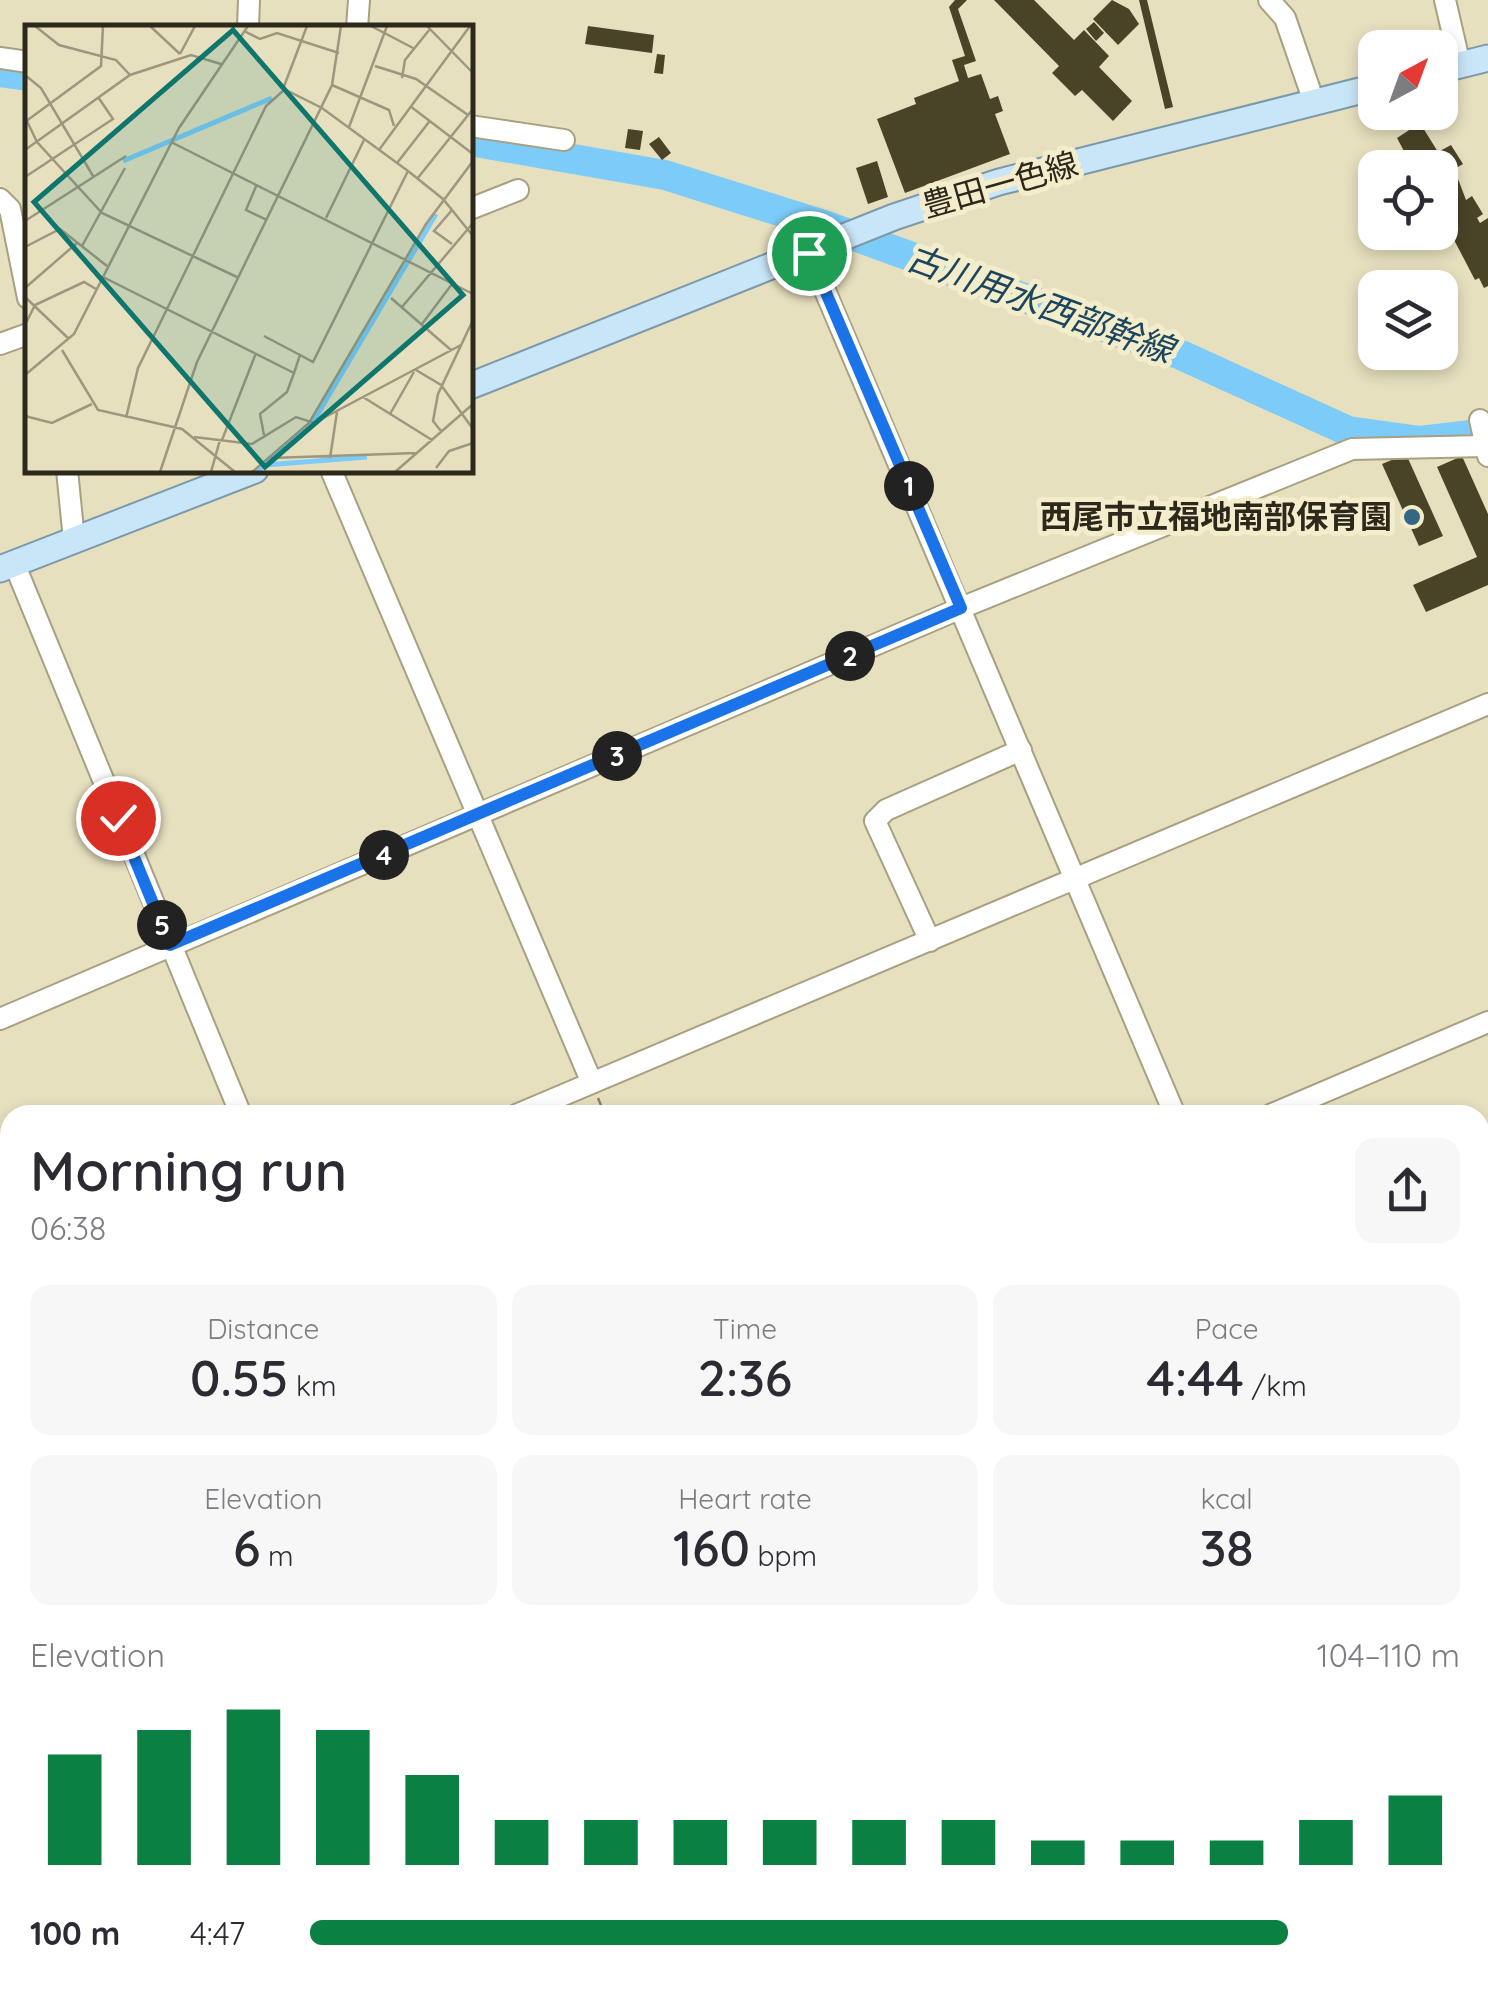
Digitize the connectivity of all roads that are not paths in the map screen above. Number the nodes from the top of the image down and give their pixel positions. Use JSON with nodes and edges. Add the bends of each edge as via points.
{"nodes":[{"id":1,"x":249,"y":0,"type":"edge"},
{"id":2,"x":359,"y":0,"type":"edge"},
{"id":3,"x":1269,"y":0,"type":"edge"},
{"id":4,"x":1445,"y":0,"type":"edge"},
{"id":5,"x":248,"y":25,"type":"edge"},
{"id":6,"x":357,"y":25,"type":"edge"},
{"id":7,"x":1447,"y":30,"type":"edge"},
{"id":8,"x":0,"y":58,"type":"edge"},
{"id":9,"x":1488,"y":58,"type":"edge"},
{"id":10,"x":25,"y":62,"type":"edge"},
{"id":11,"x":1458,"y":66,"type":"edge"},
{"id":12,"x":1358,"y":91,"type":"edge"},
{"id":13,"x":1314,"y":102,"type":"junction"},
{"id":14,"x":472,"y":126,"type":"edge"},
{"id":15,"x":564,"y":140,"type":"dead end"},
{"id":16,"x":518,"y":190,"type":"dead end"},
{"id":17,"x":0,"y":199,"type":"edge"},
{"id":18,"x":472,"y":208,"type":"edge"},
{"id":19,"x":809,"y":253,"type":"junction"},
{"id":20,"x":25,"y":283,"type":"edge"},
{"id":21,"x":25,"y":335,"type":"edge"},
{"id":22,"x":0,"y":344,"type":"edge"},
{"id":23,"x":472,"y":385,"type":"edge"},
{"id":24,"x":1484,"y":439,"type":"edge"},
{"id":25,"x":67,"y":472,"type":"edge"},
{"id":26,"x":249,"y":472,"type":"edge"},
{"id":27,"x":332,"y":472,"type":"edge"},
{"id":28,"x":74,"y":540,"type":"junction"},
{"id":29,"x":7,"y":566,"type":"edge"},
{"id":30,"x":961,"y":608,"type":"junction"},
{"id":31,"x":1488,"y":704,"type":"edge"},
{"id":32,"x":1021,"y":750,"type":"junction"},
{"id":33,"x":478,"y":815,"type":"junction"},
{"id":34,"x":1076,"y":879,"type":"junction"},
{"id":35,"x":930,"y":941,"type":"junction"},
{"id":36,"x":170,"y":945,"type":"junction"},
{"id":37,"x":0,"y":1019,"type":"edge"},
{"id":38,"x":1488,"y":1022,"type":"edge"},
{"id":39,"x":592,"y":1083,"type":"junction"},
{"id":40,"x":237,"y":1105,"type":"edge"},
{"id":41,"x":540,"y":1105,"type":"edge"},
{"id":42,"x":1171,"y":1105,"type":"edge"},
{"id":43,"x":1293,"y":1105,"type":"edge"}],
"edges":[{"from":1,"to":5,"type":"street"},
{"from":2,"to":6,"type":"street"},
{"from":3,"to":13,"type":"street","via":[[1285,18]]},
{"from":4,"to":7,"type":"street"},
{"from":8,"to":10,"type":"street"},
{"from":9,"to":11,"type":"main road"},
{"from":12,"to":13,"type":"main road","name":"豊田一色線"},
{"from":13,"to":19,"type":"main road","name":"豊田一色線","via":[[999,182]]},
{"from":14,"to":15,"type":"street"},
{"from":16,"to":18,"type":"street"},
{"from":17,"to":20,"type":"street","via":[[10,209]]},
{"from":19,"to":23,"type":"main road","name":"豊田一色線"},
{"from":19,"to":30,"type":"street"},
{"from":21,"to":22,"type":"street"},
{"from":24,"to":30,"type":"street","via":[[1352,448]]},
{"from":25,"to":28,"type":"street"},
{"from":26,"to":28,"type":"main road"},
{"from":27,"to":33,"type":"street"},
{"from":28,"to":29,"type":"main road"},
{"from":29,"to":36,"type":"street"},
{"from":30,"to":32,"type":"street"},
{"from":30,"to":33,"type":"street"},
{"from":31,"to":34,"type":"street"},
{"from":32,"to":34,"type":"street"},
{"from":32,"to":35,"type":"street","via":[[886,810],[875,821]]},
{"from":33,"to":36,"type":"street"},
{"from":33,"to":39,"type":"street"},
{"from":34,"to":35,"type":"street"},
{"from":34,"to":42,"type":"street"},
{"from":35,"to":39,"type":"street"},
{"from":36,"to":37,"type":"street"},
{"from":36,"to":40,"type":"street"},
{"from":38,"to":43,"type":"street"},
{"from":39,"to":41,"type":"street"}]}
